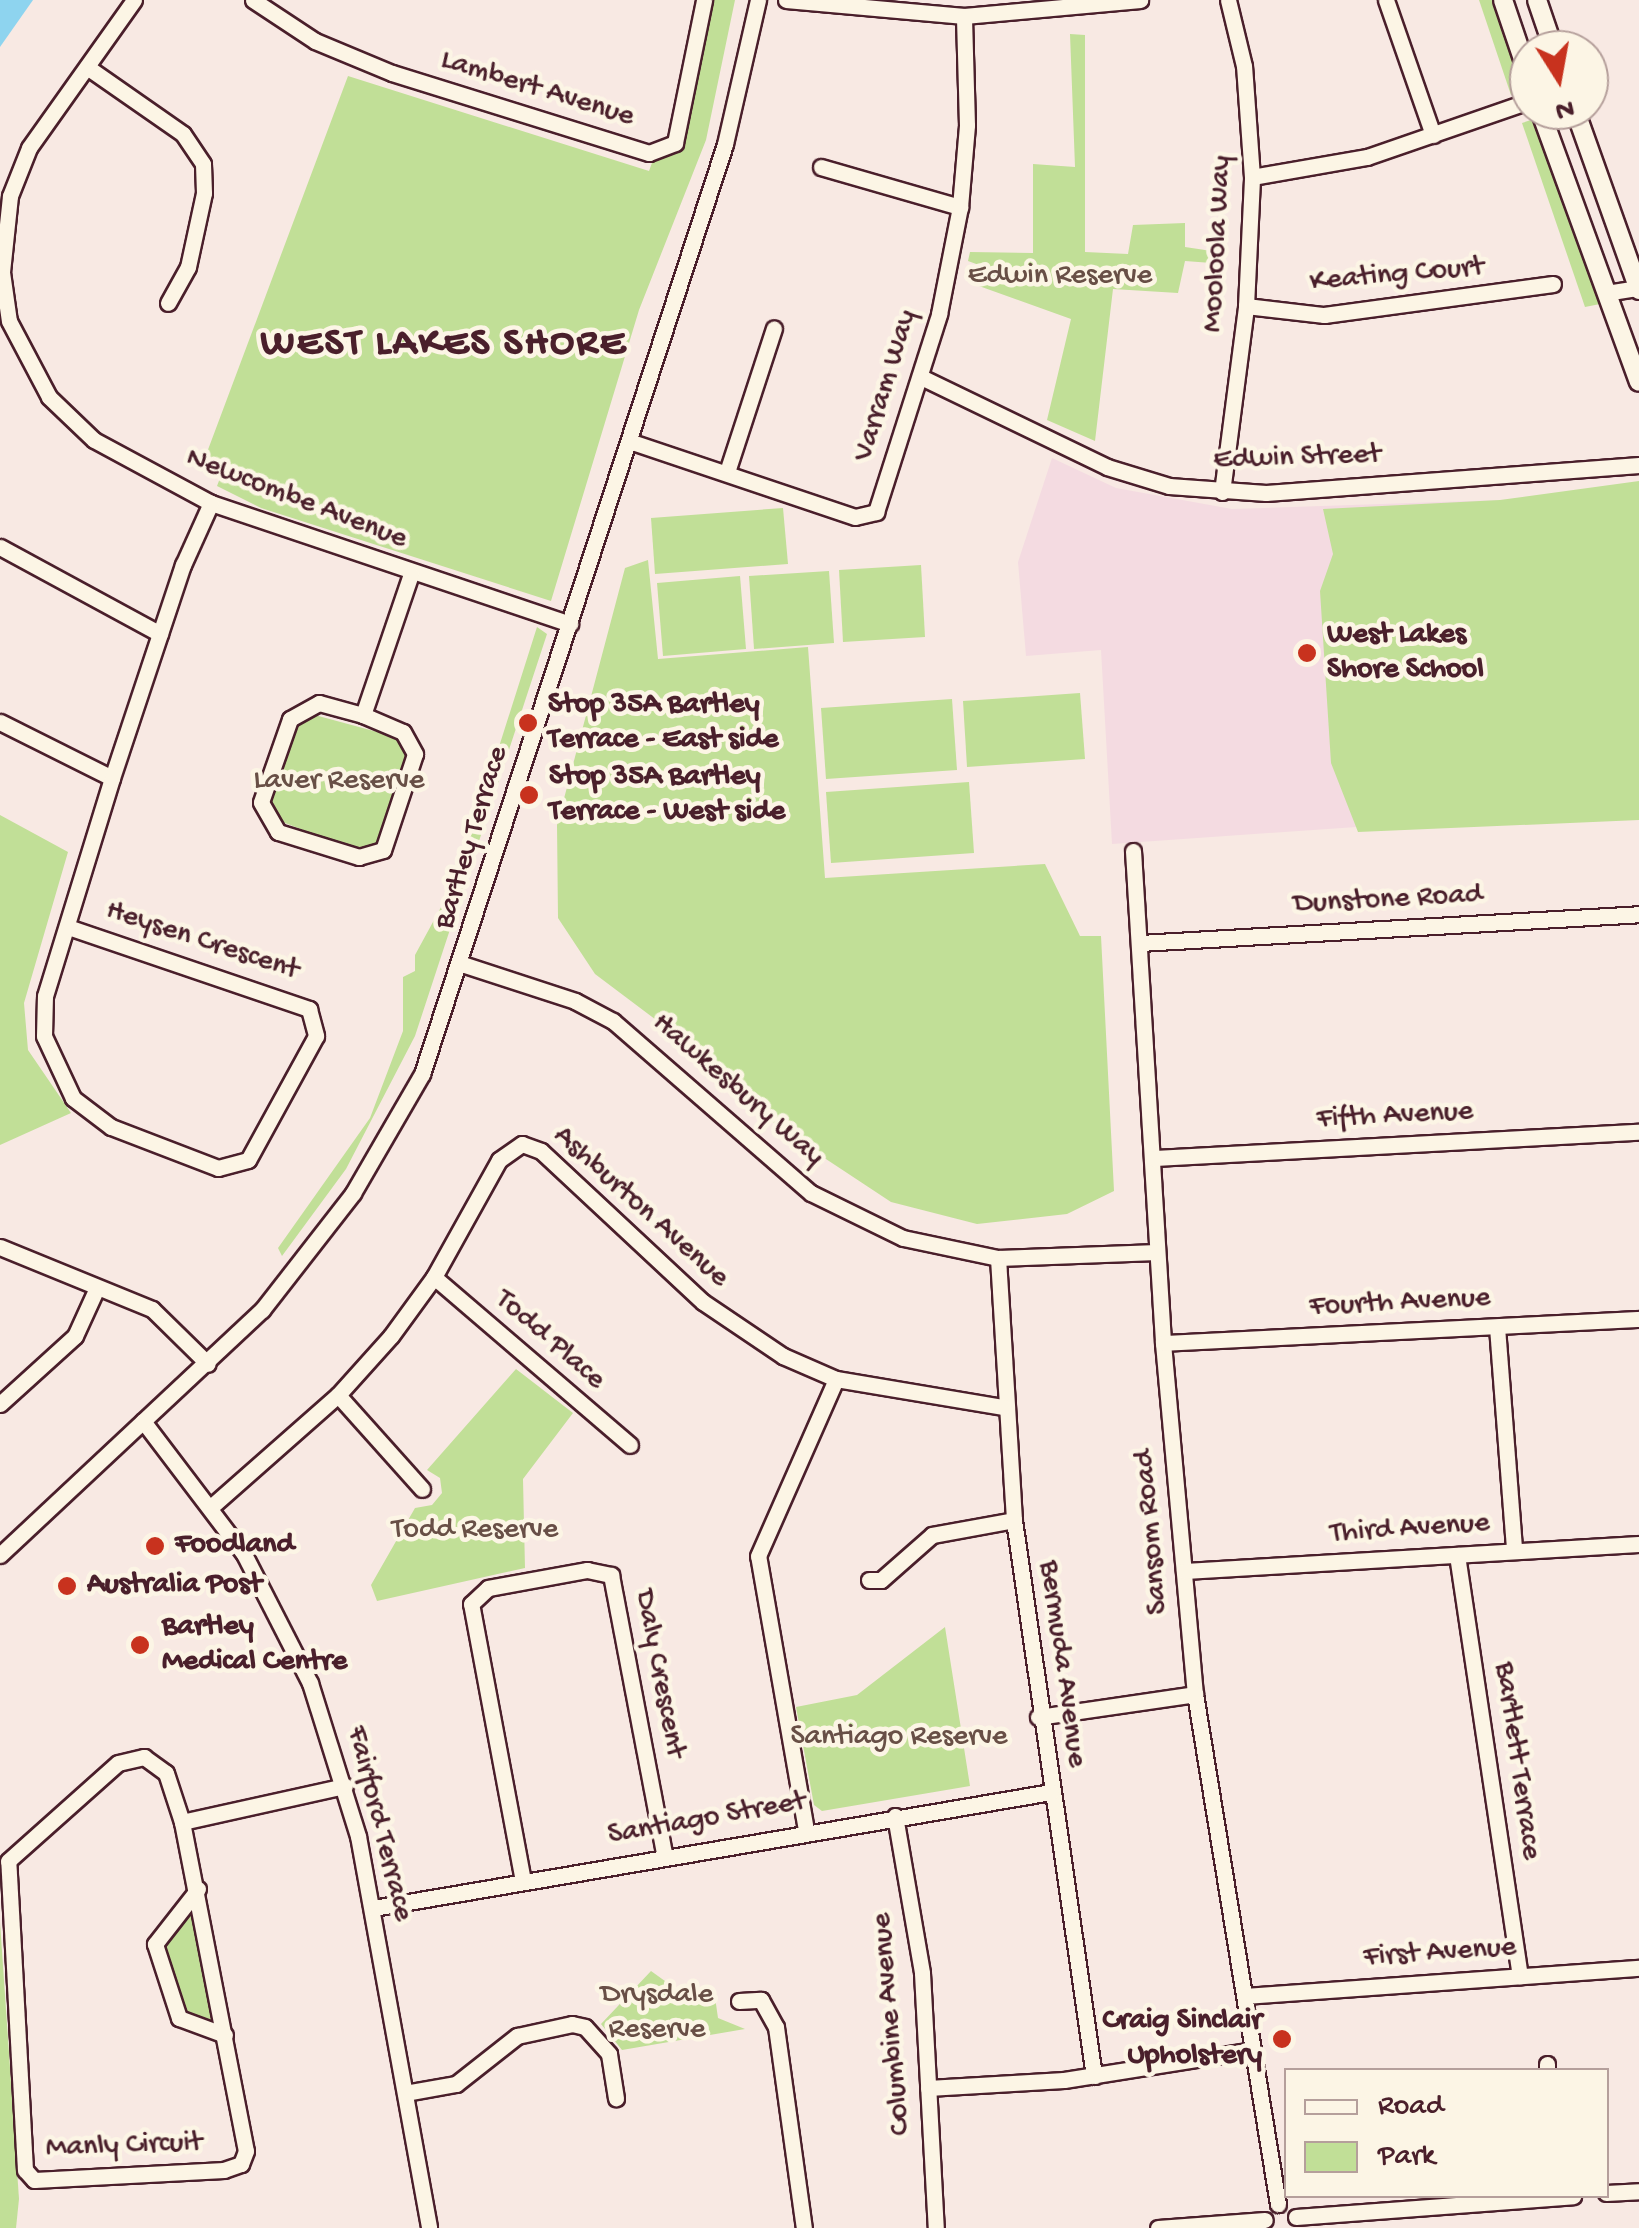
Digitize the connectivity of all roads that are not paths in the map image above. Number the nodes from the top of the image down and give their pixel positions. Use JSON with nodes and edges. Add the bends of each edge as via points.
{"nodes":[{"id":1,"x":134,"y":0,"type":"edge"},
{"id":2,"x":253,"y":0,"type":"edge"},
{"id":3,"x":704,"y":0,"type":"edge"},
{"id":4,"x":758,"y":0,"type":"edge"},
{"id":5,"x":786,"y":0,"type":"edge"},
{"id":6,"x":1140,"y":0,"type":"edge"},
{"id":7,"x":1228,"y":0,"type":"edge"},
{"id":8,"x":1386,"y":0,"type":"edge"},
{"id":9,"x":1503,"y":0,"type":"edge"},
{"id":10,"x":1537,"y":0,"type":"edge"},
{"id":11,"x":1051,"y":5,"type":"edge"},
{"id":12,"x":964,"y":16,"type":"junction"},
{"id":13,"x":1513,"y":30,"type":"edge"},
{"id":14,"x":1547,"y":30,"type":"edge"},
{"id":15,"x":87,"y":67,"type":"junction"},
{"id":16,"x":1509,"y":108,"type":"edge"},
{"id":17,"x":1547,"y":130,"type":"edge"},
{"id":18,"x":1582,"y":130,"type":"edge"},
{"id":19,"x":1433,"y":135,"type":"junction"},
{"id":20,"x":821,"y":167,"type":"dead end"},
{"id":21,"x":1252,"y":178,"type":"junction"},
{"id":22,"x":960,"y":207,"type":"junction"},
{"id":23,"x":1552,"y":284,"type":"dead end"},
{"id":24,"x":1639,"y":289,"type":"edge"},
{"id":25,"x":1606,"y":292,"type":"junction"},
{"id":26,"x":168,"y":303,"type":"dead end"},
{"id":27,"x":1246,"y":306,"type":"junction"},
{"id":28,"x":4,"y":322,"type":"edge"},
{"id":29,"x":774,"y":328,"type":"dead end"},
{"id":30,"x":921,"y":377,"type":"junction"},
{"id":31,"x":1639,"y":382,"type":"edge"},
{"id":32,"x":629,"y":441,"type":"junction"},
{"id":33,"x":1639,"y":465,"type":"edge"},
{"id":34,"x":726,"y":472,"type":"junction"},
{"id":35,"x":1222,"y":492,"type":"junction"},
{"id":36,"x":211,"y":502,"type":"junction"},
{"id":37,"x":0,"y":547,"type":"edge"},
{"id":38,"x":410,"y":574,"type":"junction"},
{"id":39,"x":570,"y":624,"type":"junction"},
{"id":40,"x":160,"y":634,"type":"junction"},
{"id":41,"x":363,"y":714,"type":"junction"},
{"id":42,"x":0,"y":722,"type":"edge"},
{"id":43,"x":112,"y":778,"type":"junction"},
{"id":44,"x":1133,"y":851,"type":"dead end"},
{"id":45,"x":1639,"y":914,"type":"edge"},
{"id":46,"x":68,"y":927,"type":"junction"},
{"id":47,"x":1140,"y":943,"type":"junction"},
{"id":48,"x":462,"y":964,"type":"junction"},
{"id":49,"x":1639,"y":1132,"type":"edge"},
{"id":50,"x":1154,"y":1158,"type":"junction"},
{"id":51,"x":0,"y":1247,"type":"edge"},
{"id":52,"x":1157,"y":1252,"type":"junction"},
{"id":53,"x":998,"y":1258,"type":"junction"},
{"id":54,"x":434,"y":1277,"type":"junction"},
{"id":55,"x":96,"y":1290,"type":"junction"},
{"id":56,"x":1639,"y":1320,"type":"edge"},
{"id":57,"x":1497,"y":1327,"type":"junction"},
{"id":58,"x":1164,"y":1343,"type":"junction"},
{"id":59,"x":208,"y":1364,"type":"junction"},
{"id":60,"x":836,"y":1379,"type":"junction"},
{"id":61,"x":338,"y":1395,"type":"junction"},
{"id":62,"x":0,"y":1404,"type":"edge"},
{"id":63,"x":1004,"y":1407,"type":"junction"},
{"id":64,"x":142,"y":1421,"type":"junction"},
{"id":65,"x":630,"y":1445,"type":"dead end"},
{"id":66,"x":422,"y":1489,"type":"dead end"},
{"id":67,"x":212,"y":1506,"type":"junction"},
{"id":68,"x":1014,"y":1520,"type":"junction"},
{"id":69,"x":1639,"y":1544,"type":"edge"},
{"id":70,"x":1514,"y":1550,"type":"junction"},
{"id":71,"x":0,"y":1555,"type":"edge"},
{"id":72,"x":1458,"y":1555,"type":"junction"},
{"id":73,"x":1184,"y":1571,"type":"junction"},
{"id":74,"x":870,"y":1580,"type":"dead end"},
{"id":75,"x":1196,"y":1694,"type":"junction"},
{"id":76,"x":1038,"y":1716,"type":"junction"},
{"id":77,"x":345,"y":1786,"type":"junction"},
{"id":78,"x":1051,"y":1792,"type":"junction"},
{"id":79,"x":895,"y":1816,"type":"junction"},
{"id":80,"x":182,"y":1822,"type":"junction"},
{"id":81,"x":806,"y":1830,"type":"junction"},
{"id":82,"x":664,"y":1854,"type":"junction"},
{"id":83,"x":523,"y":1882,"type":"junction"},
{"id":84,"x":198,"y":1889,"type":"junction"},
{"id":85,"x":372,"y":1908,"type":"junction"},
{"id":86,"x":1639,"y":1968,"type":"edge"},
{"id":87,"x":1520,"y":1976,"type":"junction"},
{"id":88,"x":1245,"y":1996,"type":"junction"},
{"id":89,"x":739,"y":2002,"type":"dead end"},
{"id":90,"x":225,"y":2035,"type":"junction"},
{"id":91,"x":1253,"y":2050,"type":"junction"},
{"id":92,"x":1094,"y":2076,"type":"junction"},
{"id":93,"x":928,"y":2088,"type":"junction"},
{"id":94,"x":405,"y":2093,"type":"junction"},
{"id":95,"x":616,"y":2098,"type":"dead end"},
{"id":96,"x":1639,"y":2191,"type":"edge"},
{"id":97,"x":1609,"y":2194,"type":"edge"},
{"id":98,"x":1535,"y":2198,"type":"edge"},
{"id":99,"x":1278,"y":2204,"type":"junction"},
{"id":100,"x":1294,"y":2223,"type":"edge"},
{"id":101,"x":1267,"y":2224,"type":"edge"},
{"id":102,"x":429,"y":2228,"type":"edge"},
{"id":103,"x":804,"y":2228,"type":"edge"},
{"id":104,"x":936,"y":2228,"type":"edge"},
{"id":105,"x":1158,"y":2228,"type":"edge"}],
"edges":[{"from":1,"to":15,"type":"street","name":"Newcombe Avenue"},
{"from":2,"to":3,"type":"street","name":"Lambert Avenue","via":[[315,42],[392,73],[649,153],[675,143]]},
{"from":4,"to":32,"type":"street","name":"Bartley Terrace","via":[[725,144]]},
{"from":5,"to":12,"type":"street"},
{"from":6,"to":11,"type":"street"},
{"from":7,"to":21,"type":"street","name":"Mooloola Way","via":[[1244,66]]},
{"from":8,"to":19,"type":"street"},
{"from":9,"to":13,"type":"main road"},
{"from":10,"to":14,"type":"main road"},
{"from":11,"to":12,"type":"street"},
{"from":12,"to":22,"type":"street","name":"Varram Way","via":[[967,125]]},
{"from":15,"to":26,"type":"street","via":[[184,134],[204,164],[188,267]]},
{"from":15,"to":28,"type":"street","name":"Newcombe Avenue","via":[[29,148],[10,196]]},
{"from":16,"to":19,"type":"street"},
{"from":17,"to":25,"type":"main road"},
{"from":18,"to":24,"type":"main road"},
{"from":19,"to":21,"type":"street","via":[[1366,157]]},
{"from":20,"to":22,"type":"street"},
{"from":21,"to":27,"type":"street","name":"Mooloola Way"},
{"from":22,"to":30,"type":"street","name":"Varram Way"},
{"from":23,"to":27,"type":"street","name":"Keating Court","via":[[1324,314]]},
{"from":24,"to":25,"type":"street"},
{"from":25,"to":31,"type":"main road"},
{"from":27,"to":35,"type":"street","name":"Mooloola Way"},
{"from":28,"to":36,"type":"street","name":"Newcombe Avenue","via":[[70,421],[120,457]]},
{"from":29,"to":34,"type":"street"},
{"from":30,"to":34,"type":"street","name":"Varram Way","via":[[876,512],[868,516]]},
{"from":30,"to":35,"type":"street","name":"Edwin Street","via":[[1107,467],[1169,486]]},
{"from":32,"to":34,"type":"street","name":"Varram Way"},
{"from":32,"to":39,"type":"street","name":"Bartley Terrace"},
{"from":33,"to":35,"type":"street","name":"Edwin Street"},
{"from":36,"to":38,"type":"street","name":"Newcombe Avenue"},
{"from":36,"to":40,"type":"street","name":"Heysen Crescent"},
{"from":37,"to":40,"type":"street"},
{"from":38,"to":39,"type":"street","name":"Newcombe Avenue"},
{"from":38,"to":41,"type":"street"},
{"from":39,"to":48,"type":"street","name":"Bartley Terrace"},
{"from":40,"to":43,"type":"street","name":"Heysen Crescent"},
{"from":41,"to":41,"type":"street","via":[[319,703],[290,719],[262,802],[278,832],[359,857],[384,850],[414,754],[403,732]]},
{"from":42,"to":43,"type":"street"},
{"from":43,"to":46,"type":"street","name":"Heysen Crescent"},
{"from":44,"to":47,"type":"street","name":"Sansom Road"},
{"from":45,"to":47,"type":"street","name":"Dunstone Road"},
{"from":46,"to":46,"type":"street","name":"Heysen Crescent","via":[[43,1017],[49,1056],[73,1098],[111,1127],[218,1168],[248,1160],[316,1036],[310,1008]]},
{"from":47,"to":50,"type":"street","name":"Sansom Road"},
{"from":48,"to":53,"type":"street","name":"Hawkesbury Way","via":[[575,1001],[613,1022],[676,1070],[775,1164],[848,1215],[903,1238]]},
{"from":48,"to":59,"type":"street","name":"Bartley Terrace","via":[[422,1074],[362,1180],[310,1254]]},
{"from":49,"to":50,"type":"street","name":"Fifth Avenue"},
{"from":50,"to":52,"type":"street","name":"Sansom Road"},
{"from":51,"to":55,"type":"street"},
{"from":52,"to":53,"type":"street","name":"Hawkesbury Way"},
{"from":52,"to":58,"type":"street","name":"Sansom Road"},
{"from":53,"to":63,"type":"street","name":"Bermuda Avenue"},
{"from":54,"to":60,"type":"street","name":"Ashburton Avenue","via":[[500,1160],[508,1150],[531,1145],[737,1329]]},
{"from":54,"to":61,"type":"street","name":"Ashburton Avenue"},
{"from":54,"to":65,"type":"street","name":"Todd Place"},
{"from":55,"to":59,"type":"street","via":[[152,1310]]},
{"from":55,"to":62,"type":"street","via":[[76,1336]]},
{"from":56,"to":57,"type":"street","name":"Fourth Avenue"},
{"from":57,"to":58,"type":"street","name":"Fourth Avenue"},
{"from":57,"to":70,"type":"street"},
{"from":58,"to":73,"type":"street","name":"Sansom Road"},
{"from":59,"to":64,"type":"street","name":"Bartley Terrace"},
{"from":60,"to":63,"type":"street","name":"Ashburton Avenue"},
{"from":60,"to":81,"type":"street","via":[[758,1556]]},
{"from":61,"to":66,"type":"street"},
{"from":61,"to":67,"type":"street","name":"Ashburton Avenue"},
{"from":63,"to":68,"type":"street","name":"Bermuda Avenue"},
{"from":64,"to":67,"type":"street","name":"Fairford Terrace"},
{"from":64,"to":71,"type":"street","name":"Bartley Terrace"},
{"from":67,"to":77,"type":"street","name":"Fairford Terrace","via":[[310,1683]]},
{"from":68,"to":74,"type":"street","via":[[932,1535],[880,1580]]},
{"from":68,"to":76,"type":"street","name":"Bermuda Avenue"},
{"from":69,"to":70,"type":"street","name":"Third Avenue"},
{"from":70,"to":72,"type":"street","name":"Third Avenue"},
{"from":72,"to":73,"type":"street","name":"Third Avenue"},
{"from":72,"to":87,"type":"street","name":"Bartlett Terrace"},
{"from":73,"to":75,"type":"street","name":"Sansom Road"},
{"from":75,"to":76,"type":"street"},
{"from":75,"to":88,"type":"street","name":"Sansom Road"},
{"from":76,"to":78,"type":"street","name":"Bermuda Avenue"},
{"from":77,"to":80,"type":"street"},
{"from":77,"to":85,"type":"street","name":"Fairford Terrace"},
{"from":78,"to":79,"type":"street","name":"Santiago Street"},
{"from":78,"to":92,"type":"street","name":"Bermuda Avenue"},
{"from":79,"to":81,"type":"street","name":"Santiago Street"},
{"from":79,"to":93,"type":"street","name":"Columbine Avenue","via":[[922,1973]]},
{"from":80,"to":84,"type":"street","name":"Manly Circuit"},
{"from":80,"to":90,"type":"street","name":"Manly Circuit","via":[[166,1773],[144,1757],[130,1758],[57,1812],[8,1860],[25,2170],[45,2182],[240,2164],[246,2150]]},
{"from":81,"to":82,"type":"street","name":"Santiago Street"},
{"from":82,"to":83,"type":"street","name":"Santiago Street"},
{"from":82,"to":83,"type":"street","name":"Daly Crescent","via":[[611,1575],[586,1570],[488,1588],[471,1604]]},
{"from":83,"to":85,"type":"street","name":"Santiago Street"},
{"from":84,"to":90,"type":"street","name":"Manly Circuit"},
{"from":84,"to":90,"type":"street","via":[[155,1944],[179,2018]]},
{"from":85,"to":94,"type":"street","name":"Fairford Terrace"},
{"from":86,"to":87,"type":"street","name":"First Avenue"},
{"from":87,"to":88,"type":"street","name":"First Avenue"},
{"from":88,"to":91,"type":"street","name":"Sansom Road"},
{"from":89,"to":103,"type":"street","via":[[761,2000],[776,2027]]},
{"from":91,"to":92,"type":"street"},
{"from":91,"to":99,"type":"street","name":"Sansom Road"},
{"from":92,"to":93,"type":"street"},
{"from":93,"to":104,"type":"street","name":"Columbine Avenue"},
{"from":94,"to":95,"type":"street","via":[[456,2084],[517,2036],[572,2024],[585,2027],[610,2054]]},
{"from":94,"to":102,"type":"street","name":"Fairford Terrace"},
{"from":96,"to":97,"type":"street"},
{"from":98,"to":100,"type":"street"},
{"from":99,"to":100,"type":"street"},
{"from":99,"to":101,"type":"street"},
{"from":101,"to":105,"type":"street"}]}
